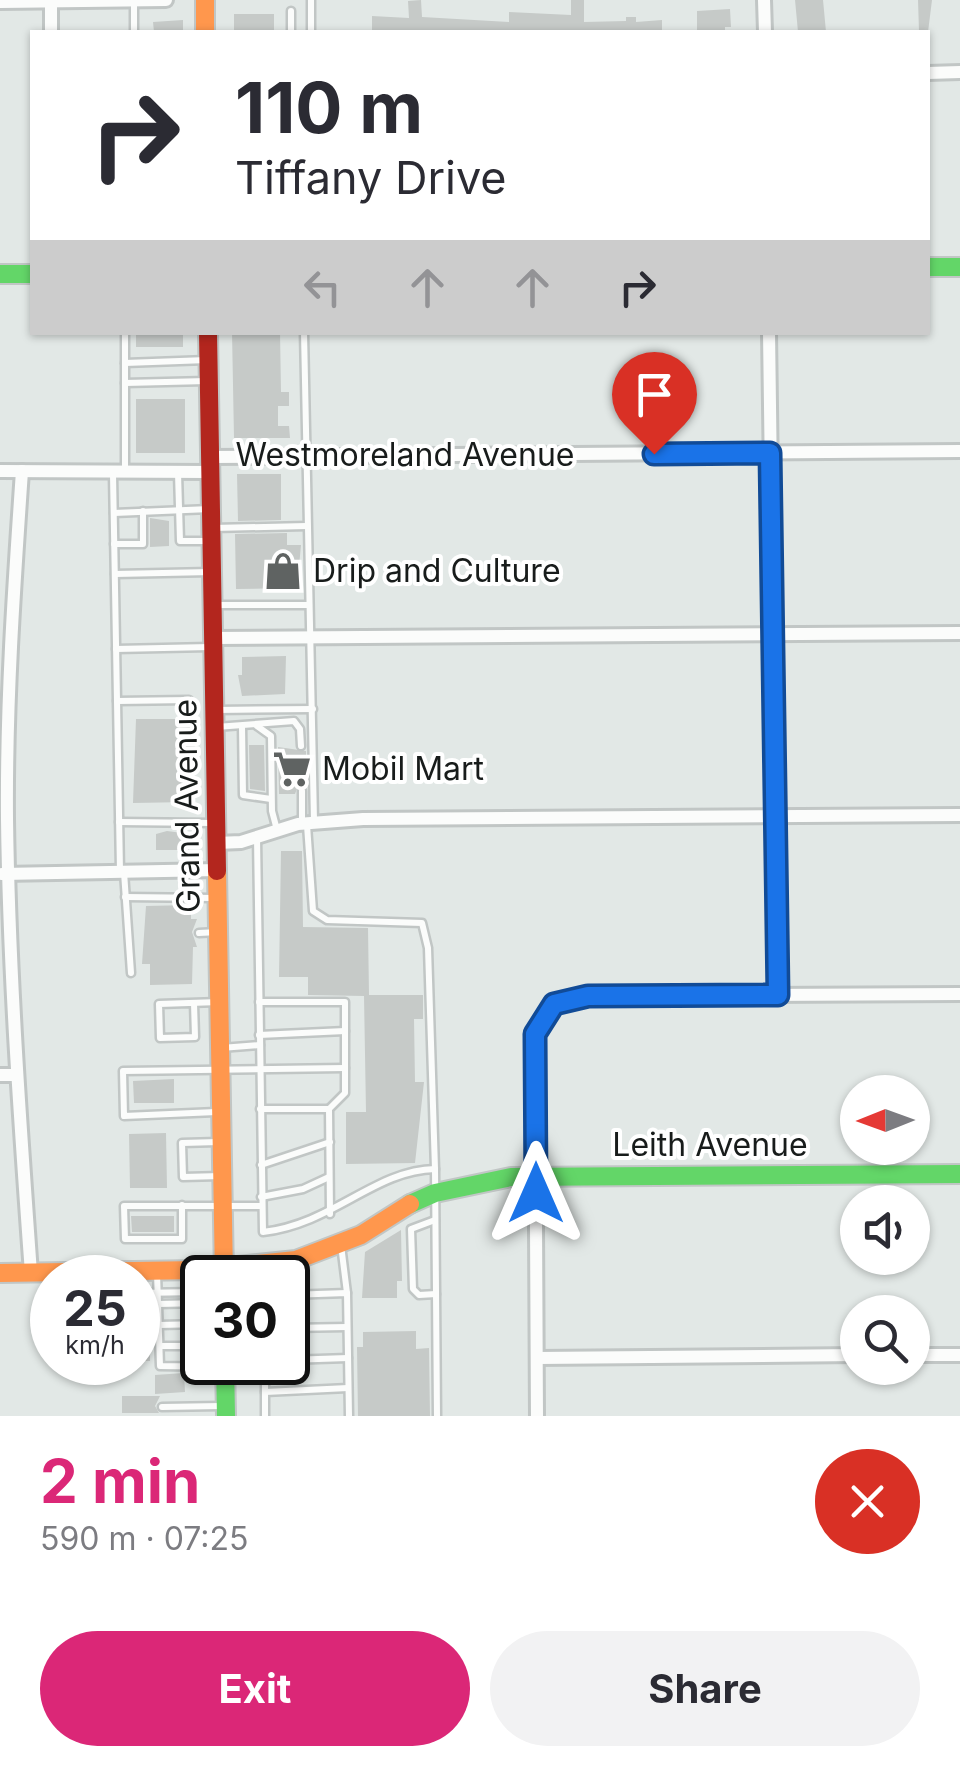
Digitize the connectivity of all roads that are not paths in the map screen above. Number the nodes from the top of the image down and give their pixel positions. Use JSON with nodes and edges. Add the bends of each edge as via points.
{"nodes":[{"id":1,"x":138,"y":0,"type":"edge"},
{"id":2,"x":166,"y":0,"type":"edge"},
{"id":3,"x":205,"y":0,"type":"edge"},
{"id":4,"x":311,"y":0,"type":"edge"},
{"id":5,"x":764,"y":0,"type":"edge"},
{"id":6,"x":51,"y":1,"type":"edge"},
{"id":7,"x":0,"y":2,"type":"edge"},
{"id":8,"x":291,"y":12,"type":"dead end"},
{"id":9,"x":52,"y":30,"type":"edge"},
{"id":10,"x":134,"y":30,"type":"edge"},
{"id":11,"x":206,"y":30,"type":"edge"},
{"id":12,"x":291,"y":30,"type":"edge"},
{"id":13,"x":311,"y":30,"type":"edge"},
{"id":14,"x":765,"y":30,"type":"edge"},
{"id":15,"x":930,"y":72,"type":"edge"},
{"id":16,"x":960,"y":72,"type":"edge"},
{"id":17,"x":930,"y":267,"type":"edge"},
{"id":18,"x":960,"y":267,"type":"edge"},
{"id":19,"x":0,"y":274,"type":"edge"},
{"id":20,"x":30,"y":274,"type":"edge"},
{"id":21,"x":125,"y":335,"type":"edge"},
{"id":22,"x":208,"y":335,"type":"edge"},
{"id":23,"x":304,"y":335,"type":"edge"},
{"id":24,"x":769,"y":335,"type":"edge"},
{"id":25,"x":208,"y":360,"type":"junction"},
{"id":26,"x":125,"y":363,"type":"junction"},
{"id":27,"x":208,"y":381,"type":"junction"},
{"id":28,"x":124,"y":383,"type":"junction"},
{"id":29,"x":960,"y":451,"type":"edge"},
{"id":30,"x":770,"y":453,"type":"junction"},
{"id":31,"x":306,"y":456,"type":"junction"},
{"id":32,"x":210,"y":464,"type":"junction"},
{"id":33,"x":0,"y":471,"type":"edge"},
{"id":34,"x":22,"y":471,"type":"junction"},
{"id":35,"x":119,"y":473,"type":"junction"},
{"id":36,"x":178,"y":473,"type":"junction"},
{"id":37,"x":180,"y":509,"type":"junction"},
{"id":38,"x":143,"y":511,"type":"junction"},
{"id":39,"x":114,"y":513,"type":"junction"},
{"id":40,"x":211,"y":526,"type":"junction"},
{"id":41,"x":307,"y":526,"type":"junction"},
{"id":42,"x":114,"y":544,"type":"junction"},
{"id":43,"x":212,"y":572,"type":"junction"},
{"id":44,"x":115,"y":574,"type":"junction"},
{"id":45,"x":213,"y":605,"type":"junction"},
{"id":46,"x":307,"y":605,"type":"junction"},
{"id":47,"x":960,"y":633,"type":"edge"},
{"id":48,"x":773,"y":634,"type":"junction"},
{"id":49,"x":308,"y":637,"type":"junction"},
{"id":50,"x":213,"y":642,"type":"junction"},
{"id":51,"x":116,"y":649,"type":"junction"},
{"id":52,"x":4,"y":670,"type":"edge"},
{"id":53,"x":117,"y":700,"type":"junction"},
{"id":54,"x":190,"y":700,"type":"dead end"},
{"id":55,"x":313,"y":709,"type":"junction"},
{"id":56,"x":215,"y":719,"type":"junction"},
{"id":57,"x":242,"y":726,"type":"junction"},
{"id":58,"x":257,"y":726,"type":"junction"},
{"id":59,"x":301,"y":746,"type":"dead end"},
{"id":60,"x":302,"y":792,"type":"dead end"},
{"id":61,"x":272,"y":800,"type":"junction"},
{"id":62,"x":960,"y":815,"type":"edge"},
{"id":63,"x":775,"y":816,"type":"junction"},
{"id":64,"x":119,"y":822,"type":"junction"},
{"id":65,"x":217,"y":823,"type":"junction"},
{"id":66,"x":308,"y":823,"type":"junction"},
{"id":67,"x":277,"y":830,"type":"junction"},
{"id":68,"x":257,"y":837,"type":"junction"},
{"id":69,"x":217,"y":843,"type":"junction"},
{"id":70,"x":218,"y":870,"type":"junction"},
{"id":71,"x":122,"y":872,"type":"junction"},
{"id":72,"x":4,"y":874,"type":"edge"},
{"id":73,"x":125,"y":897,"type":"junction"},
{"id":74,"x":218,"y":898,"type":"junction"},
{"id":75,"x":219,"y":932,"type":"junction"},
{"id":76,"x":199,"y":933,"type":"dead end"},
{"id":77,"x":131,"y":973,"type":"dead end"},
{"id":78,"x":960,"y":994,"type":"edge"},
{"id":79,"x":778,"y":995,"type":"junction"},
{"id":80,"x":220,"y":1002,"type":"junction"},
{"id":81,"x":259,"y":1002,"type":"junction"},
{"id":82,"x":194,"y":1004,"type":"junction"},
{"id":83,"x":345,"y":1031,"type":"junction"},
{"id":84,"x":259,"y":1035,"type":"junction"},
{"id":85,"x":260,"y":1045,"type":"junction"},
{"id":86,"x":220,"y":1048,"type":"junction"},
{"id":87,"x":260,"y":1068,"type":"junction"},
{"id":88,"x":345,"y":1068,"type":"junction"},
{"id":89,"x":221,"y":1070,"type":"junction"},
{"id":90,"x":0,"y":1075,"type":"edge"},
{"id":91,"x":16,"y":1075,"type":"junction"},
{"id":92,"x":260,"y":1109,"type":"junction"},
{"id":93,"x":329,"y":1109,"type":"junction"},
{"id":94,"x":221,"y":1112,"type":"junction"},
{"id":95,"x":222,"y":1142,"type":"junction"},
{"id":96,"x":330,"y":1142,"type":"junction"},
{"id":97,"x":261,"y":1165,"type":"junction"},
{"id":98,"x":435,"y":1169,"type":"junction"},
{"id":99,"x":960,"y":1174,"type":"edge"},
{"id":100,"x":222,"y":1176,"type":"junction"},
{"id":101,"x":536,"y":1176,"type":"junction"},
{"id":102,"x":329,"y":1177,"type":"junction"},
{"id":103,"x":435,"y":1193,"type":"junction"},
{"id":104,"x":262,"y":1201,"type":"junction"},
{"id":105,"x":182,"y":1205,"type":"junction"},
{"id":106,"x":223,"y":1207,"type":"junction"},
{"id":107,"x":330,"y":1214,"type":"junction"},
{"id":108,"x":435,"y":1220,"type":"junction"},
{"id":109,"x":341,"y":1245,"type":"junction"},
{"id":110,"x":224,"y":1255,"type":"edge"},
{"id":111,"x":310,"y":1255,"type":"edge"},
{"id":112,"x":30,"y":1260,"type":"edge"},
{"id":113,"x":0,"y":1273,"type":"edge"},
{"id":114,"x":30,"y":1273,"type":"edge"},
{"id":115,"x":347,"y":1293,"type":"junction"},
{"id":116,"x":310,"y":1294,"type":"edge"},
{"id":117,"x":436,"y":1294,"type":"junction"},
{"id":118,"x":348,"y":1326,"type":"junction"},
{"id":119,"x":310,"y":1327,"type":"edge"},
{"id":120,"x":160,"y":1346,"type":"edge"},
{"id":121,"x":180,"y":1346,"type":"edge"},
{"id":122,"x":930,"y":1355,"type":"edge"},
{"id":123,"x":960,"y":1355,"type":"edge"},
{"id":124,"x":840,"y":1356,"type":"edge"},
{"id":125,"x":348,"y":1358,"type":"junction"},
{"id":126,"x":536,"y":1358,"type":"junction"},
{"id":127,"x":310,"y":1359,"type":"edge"},
{"id":128,"x":220,"y":1385,"type":"edge"},
{"id":129,"x":265,"y":1385,"type":"edge"},
{"id":130,"x":348,"y":1388,"type":"junction"},
{"id":131,"x":265,"y":1392,"type":"junction"},
{"id":132,"x":162,"y":1406,"type":"dead end"},
{"id":133,"x":226,"y":1411,"type":"edge"},
{"id":134,"x":265,"y":1416,"type":"edge"},
{"id":135,"x":349,"y":1416,"type":"edge"},
{"id":136,"x":437,"y":1416,"type":"edge"},
{"id":137,"x":537,"y":1416,"type":"edge"}],
"edges":[{"from":1,"to":2,"type":"street"},
{"from":1,"to":6,"type":"street"},
{"from":1,"to":10,"type":"lane"},
{"from":3,"to":11,"type":"main road"},
{"from":4,"to":13,"type":"lane"},
{"from":5,"to":14,"type":"street"},
{"from":6,"to":7,"type":"street"},
{"from":6,"to":9,"type":"street"},
{"from":8,"to":12,"type":"lane"},
{"from":15,"to":16,"type":"street"},
{"from":17,"to":18,"type":"main road"},
{"from":19,"to":20,"type":"main road"},
{"from":21,"to":26,"type":"lane"},
{"from":22,"to":25,"type":"main road","name":"Grand Avenue"},
{"from":23,"to":31,"type":"lane"},
{"from":24,"to":30,"type":"street"},
{"from":25,"to":26,"type":"lane"},
{"from":25,"to":27,"type":"main road","name":"Grand Avenue"},
{"from":26,"to":28,"type":"lane"},
{"from":27,"to":28,"type":"lane"},
{"from":27,"to":32,"type":"main road","name":"Grand Avenue"},
{"from":28,"to":35,"type":"lane"},
{"from":29,"to":30,"type":"street","name":"Westmoreland Avenue"},
{"from":30,"to":31,"type":"street","name":"Westmoreland Avenue"},
{"from":30,"to":48,"type":"street"},
{"from":31,"to":32,"type":"street","name":"Westmoreland Avenue"},
{"from":31,"to":41,"type":"lane"},
{"from":32,"to":36,"type":"street","name":"Westmoreland Avenue"},
{"from":32,"to":40,"type":"main road","name":"Grand Avenue"},
{"from":33,"to":34,"type":"street","name":"Westmoreland Avenue"},
{"from":34,"to":35,"type":"street","name":"Westmoreland Avenue"},
{"from":34,"to":52,"type":"street"},
{"from":35,"to":36,"type":"street","name":"Westmoreland Avenue"},
{"from":35,"to":39,"type":"lane"},
{"from":36,"to":37,"type":"lane"},
{"from":37,"to":38,"type":"lane"},
{"from":37,"to":40,"type":"lane"},
{"from":37,"to":40,"type":"lane","via":[[180,541]]},
{"from":38,"to":39,"type":"lane"},
{"from":38,"to":42,"type":"lane","via":[[143,544]]},
{"from":39,"to":42,"type":"lane"},
{"from":40,"to":41,"type":"lane"},
{"from":40,"to":43,"type":"main road","name":"Grand Avenue"},
{"from":41,"to":46,"type":"lane"},
{"from":42,"to":44,"type":"lane"},
{"from":43,"to":44,"type":"lane"},
{"from":43,"to":45,"type":"main road","name":"Grand Avenue"},
{"from":44,"to":51,"type":"lane"},
{"from":45,"to":46,"type":"lane"},
{"from":45,"to":50,"type":"main road","name":"Grand Avenue"},
{"from":46,"to":49,"type":"lane"},
{"from":47,"to":48,"type":"street"},
{"from":48,"to":49,"type":"street"},
{"from":48,"to":63,"type":"street"},
{"from":49,"to":50,"type":"street"},
{"from":49,"to":55,"type":"lane"},
{"from":50,"to":51,"type":"lane"},
{"from":50,"to":56,"type":"main road","name":"Grand Avenue"},
{"from":51,"to":53,"type":"lane"},
{"from":52,"to":72,"type":"street"},
{"from":53,"to":54,"type":"lane"},
{"from":53,"to":64,"type":"lane"},
{"from":55,"to":56,"type":"lane"},
{"from":55,"to":66,"type":"lane"},
{"from":56,"to":57,"type":"lane"},
{"from":56,"to":65,"type":"main road","name":"Grand Avenue"},
{"from":57,"to":58,"type":"lane"},
{"from":57,"to":61,"type":"lane","via":[[243,795]]},
{"from":58,"to":59,"type":"lane","via":[[294,722]]},
{"from":58,"to":61,"type":"lane","via":[[271,736]]},
{"from":60,"to":66,"type":"lane"},
{"from":61,"to":67,"type":"lane"},
{"from":62,"to":63,"type":"street"},
{"from":63,"to":66,"type":"street"},
{"from":63,"to":79,"type":"street"},
{"from":64,"to":65,"type":"lane"},
{"from":64,"to":71,"type":"lane"},
{"from":65,"to":69,"type":"main road","name":"Grand Avenue"},
{"from":66,"to":67,"type":"street"},
{"from":66,"to":98,"type":"lane","via":[[313,912],[326,920],[422,924]]},
{"from":67,"to":68,"type":"street"},
{"from":68,"to":69,"type":"street"},
{"from":68,"to":81,"type":"lane"},
{"from":69,"to":70,"type":"main road","name":"Grand Avenue"},
{"from":70,"to":71,"type":"street"},
{"from":70,"to":74,"type":"main road","name":"Grand Avenue"},
{"from":71,"to":72,"type":"street"},
{"from":71,"to":73,"type":"lane"},
{"from":72,"to":91,"type":"street"},
{"from":73,"to":74,"type":"lane"},
{"from":73,"to":77,"type":"lane"},
{"from":74,"to":75,"type":"main road","name":"Grand Avenue"},
{"from":75,"to":76,"type":"lane"},
{"from":75,"to":80,"type":"main road","name":"Grand Avenue"},
{"from":78,"to":79,"type":"street"},
{"from":79,"to":101,"type":"street","via":[[554,1004],[535,1034]]},
{"from":80,"to":82,"type":"lane"},
{"from":80,"to":86,"type":"main road","name":"Grand Avenue"},
{"from":81,"to":83,"type":"lane","via":[[345,1002]]},
{"from":81,"to":84,"type":"lane"},
{"from":82,"to":82,"type":"lane","via":[[159,1004],[160,1038],[195,1037]]},
{"from":83,"to":84,"type":"lane"},
{"from":83,"to":88,"type":"lane"},
{"from":84,"to":85,"type":"lane"},
{"from":85,"to":86,"type":"lane"},
{"from":85,"to":87,"type":"lane"},
{"from":86,"to":89,"type":"main road","name":"Grand Avenue"},
{"from":87,"to":88,"type":"lane"},
{"from":87,"to":89,"type":"lane"},
{"from":87,"to":92,"type":"lane"},
{"from":88,"to":93,"type":"lane","via":[[345,1093]]},
{"from":89,"to":94,"type":"main road","name":"Grand Avenue"},
{"from":89,"to":94,"type":"lane","via":[[123,1072],[124,1116]]},
{"from":90,"to":91,"type":"street"},
{"from":91,"to":112,"type":"street"},
{"from":92,"to":93,"type":"lane"},
{"from":92,"to":97,"type":"lane"},
{"from":93,"to":96,"type":"lane"},
{"from":94,"to":95,"type":"main road","name":"Grand Avenue"},
{"from":95,"to":100,"type":"main road","name":"Grand Avenue"},
{"from":95,"to":100,"type":"lane","via":[[182,1143],[183,1177]]},
{"from":96,"to":97,"type":"lane"},
{"from":96,"to":102,"type":"lane"},
{"from":97,"to":104,"type":"lane"},
{"from":98,"to":103,"type":"lane"},
{"from":98,"to":107,"type":"lane","via":[[400,1174]]},
{"from":99,"to":101,"type":"main road","name":"Leith Avenue"},
{"from":100,"to":106,"type":"main road","name":"Grand Avenue"},
{"from":101,"to":103,"type":"main road","name":"Leith Avenue","via":[[474,1181]]},
{"from":101,"to":126,"type":"street"},
{"from":102,"to":104,"type":"lane"},
{"from":102,"to":107,"type":"lane"},
{"from":103,"to":108,"type":"lane"},
{"from":103,"to":109,"type":"main road","name":"Leith Avenue"},
{"from":104,"to":106,"type":"lane"},
{"from":104,"to":107,"type":"lane","via":[[262,1232]]},
{"from":105,"to":105,"type":"lane","via":[[182,1239],[125,1240],[124,1206]]},
{"from":105,"to":106,"type":"lane"},
{"from":106,"to":110,"type":"main road","name":"Grand Avenue"},
{"from":108,"to":117,"type":"lane"},
{"from":108,"to":117,"type":"lane","via":[[410,1229],[413,1290]]},
{"from":109,"to":111,"type":"main road","name":"Leith Avenue"},
{"from":109,"to":115,"type":"lane"},
{"from":113,"to":114,"type":"main road","name":"Leith Avenue"},
{"from":115,"to":116,"type":"lane"},
{"from":115,"to":118,"type":"lane"},
{"from":117,"to":136,"type":"lane"},
{"from":118,"to":119,"type":"lane"},
{"from":118,"to":125,"type":"lane"},
{"from":120,"to":121,"type":"lane"},
{"from":122,"to":123,"type":"street"},
{"from":124,"to":126,"type":"street"},
{"from":125,"to":127,"type":"lane"},
{"from":125,"to":130,"type":"lane"},
{"from":126,"to":137,"type":"street"},
{"from":128,"to":133,"type":"main road"},
{"from":129,"to":131,"type":"lane"},
{"from":130,"to":131,"type":"lane"},
{"from":130,"to":135,"type":"lane"},
{"from":131,"to":134,"type":"lane"},
{"from":132,"to":133,"type":"lane"}]}
